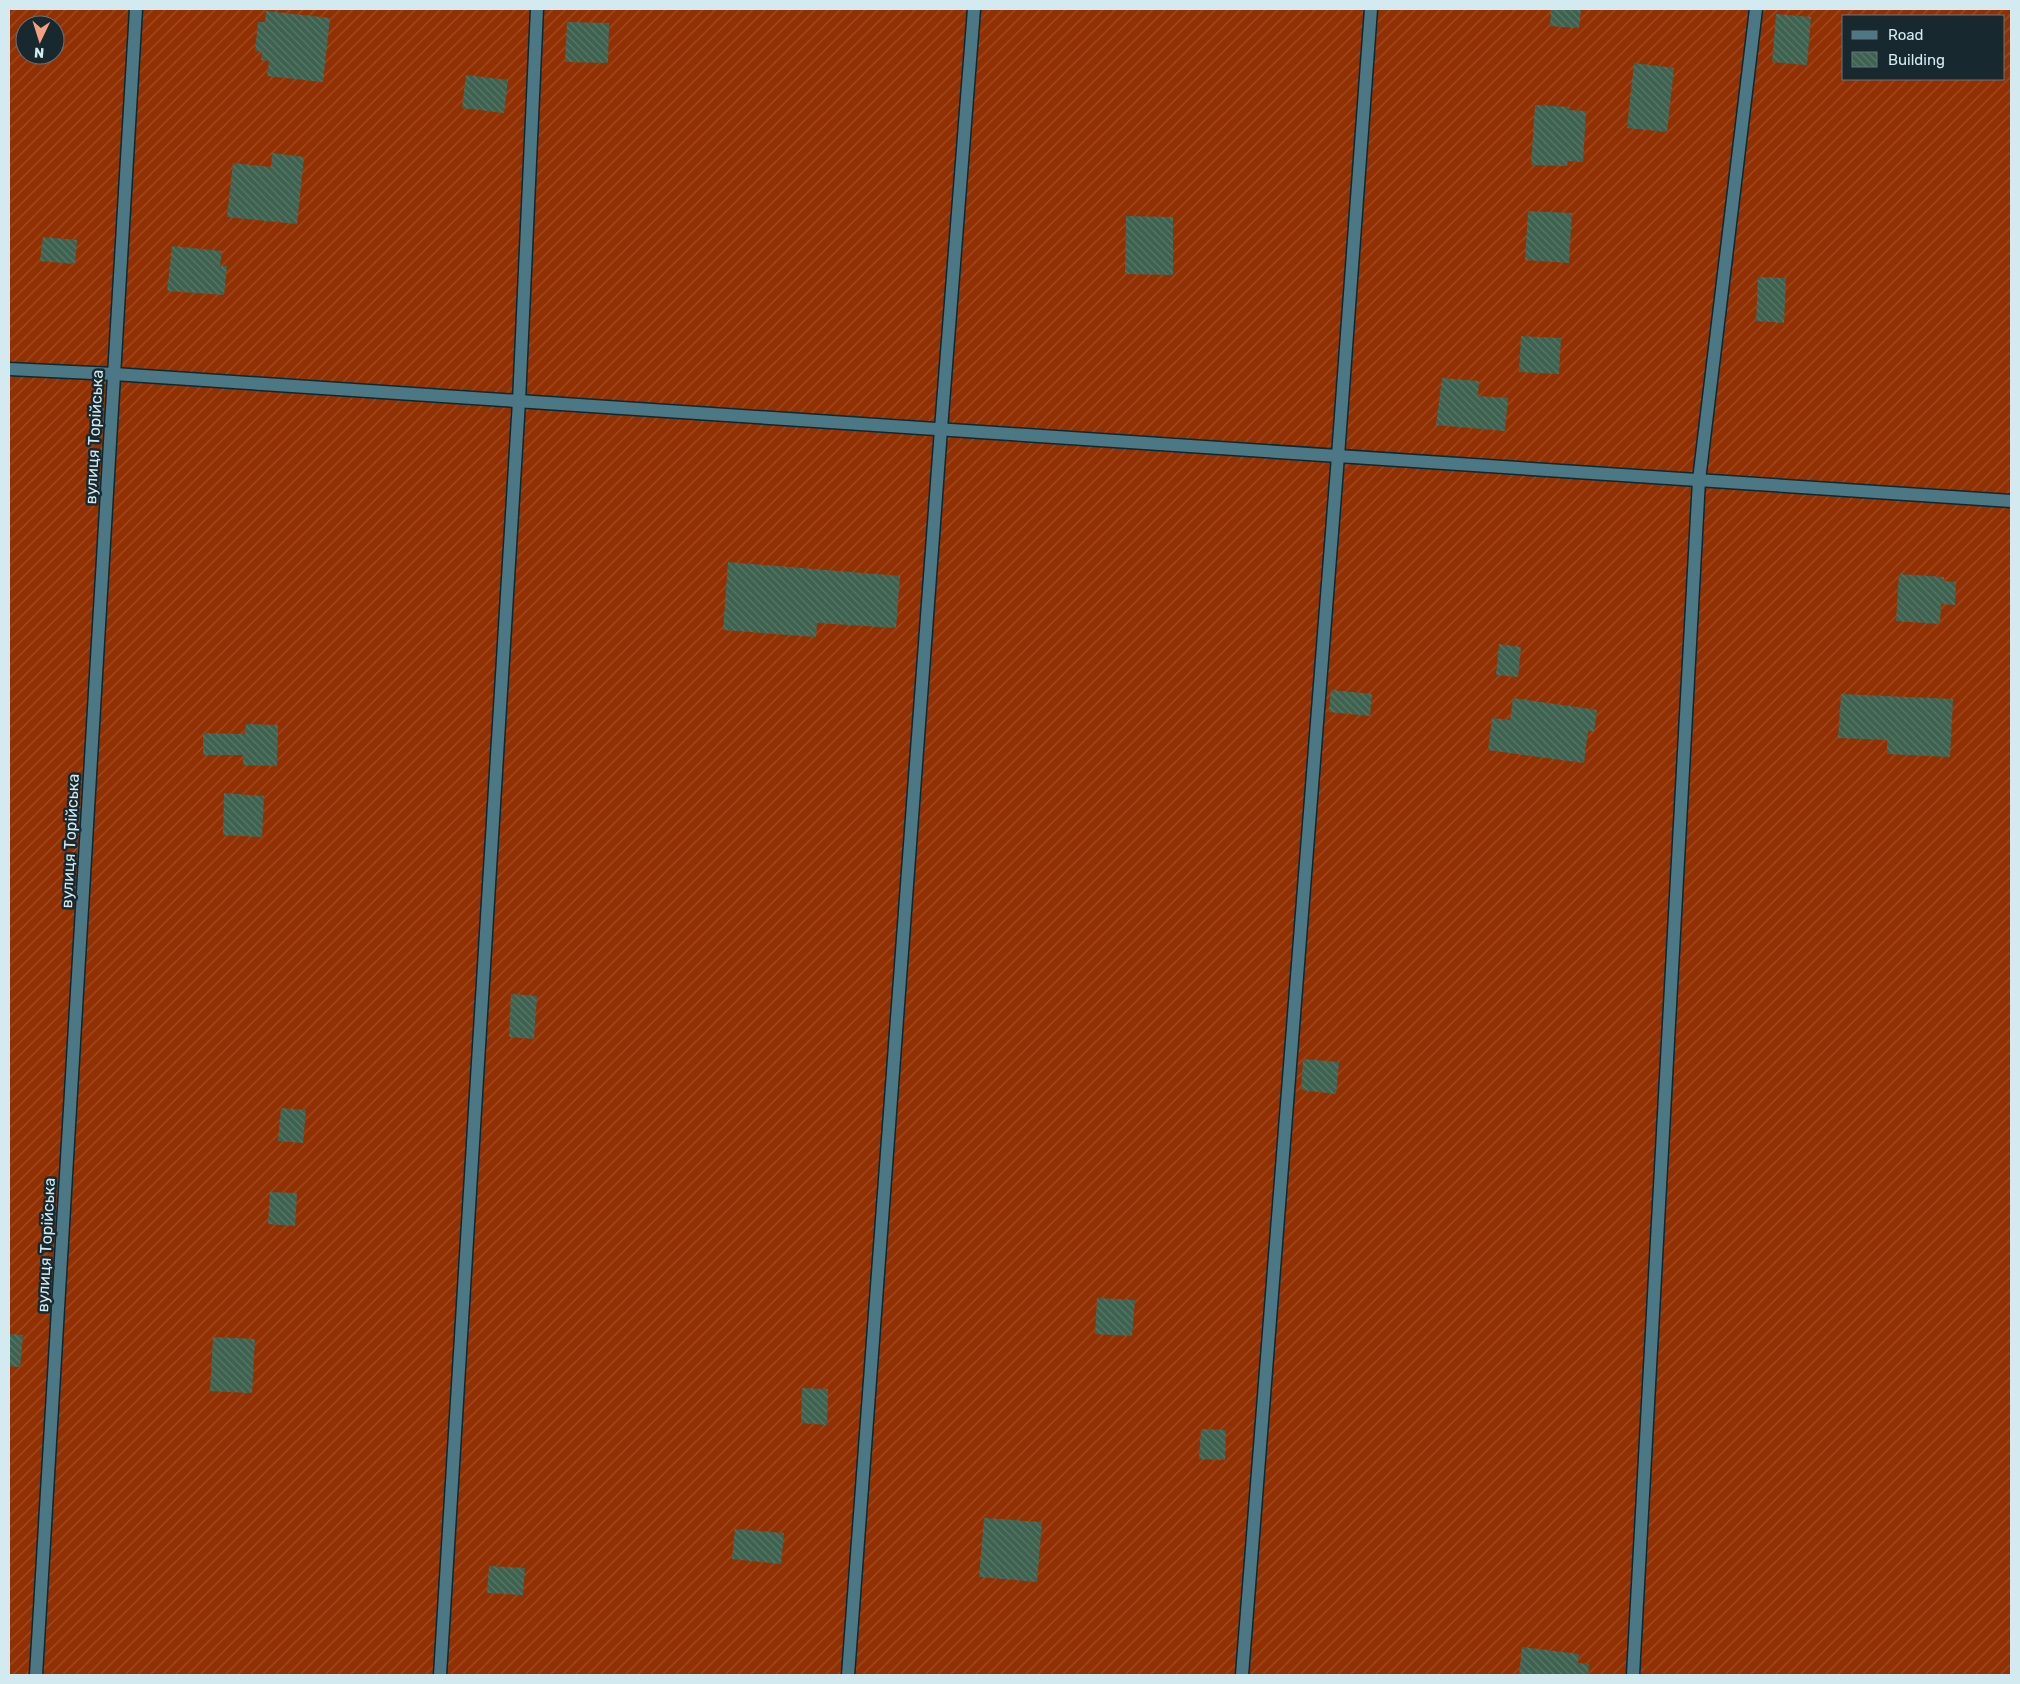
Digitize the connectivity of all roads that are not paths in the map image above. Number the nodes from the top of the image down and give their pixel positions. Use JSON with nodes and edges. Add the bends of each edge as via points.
{"nodes":[{"id":1,"x":136,"y":9,"type":"edge"},
{"id":2,"x":537,"y":9,"type":"edge"},
{"id":3,"x":974,"y":9,"type":"edge"},
{"id":4,"x":1371,"y":9,"type":"edge"},
{"id":5,"x":1756,"y":9,"type":"edge"},
{"id":6,"x":9,"y":369,"type":"edge"},
{"id":7,"x":114,"y":374,"type":"junction"},
{"id":8,"x":520,"y":401,"type":"junction"},
{"id":9,"x":941,"y":429,"type":"junction"},
{"id":10,"x":1338,"y":456,"type":"junction"},
{"id":11,"x":1699,"y":480,"type":"junction"},
{"id":12,"x":2011,"y":502,"type":"edge"},
{"id":13,"x":36,"y":1675,"type":"edge"},
{"id":14,"x":440,"y":1675,"type":"edge"},
{"id":15,"x":848,"y":1675,"type":"edge"},
{"id":16,"x":1242,"y":1675,"type":"edge"},
{"id":17,"x":1633,"y":1675,"type":"edge"}],
"edges":[{"from":1,"to":7,"type":"street","name":"вулиця Торійська"},
{"from":2,"to":8,"type":"street"},
{"from":3,"to":9,"type":"street"},
{"from":4,"to":10,"type":"street"},
{"from":5,"to":11,"type":"street"},
{"from":6,"to":7,"type":"street"},
{"from":7,"to":8,"type":"street"},
{"from":7,"to":13,"type":"street","name":"вулиця Торійська"},
{"from":8,"to":9,"type":"street"},
{"from":8,"to":14,"type":"street"},
{"from":9,"to":10,"type":"street"},
{"from":9,"to":15,"type":"street"},
{"from":10,"to":11,"type":"street"},
{"from":10,"to":16,"type":"street"},
{"from":11,"to":12,"type":"street"},
{"from":11,"to":17,"type":"street"}]}
